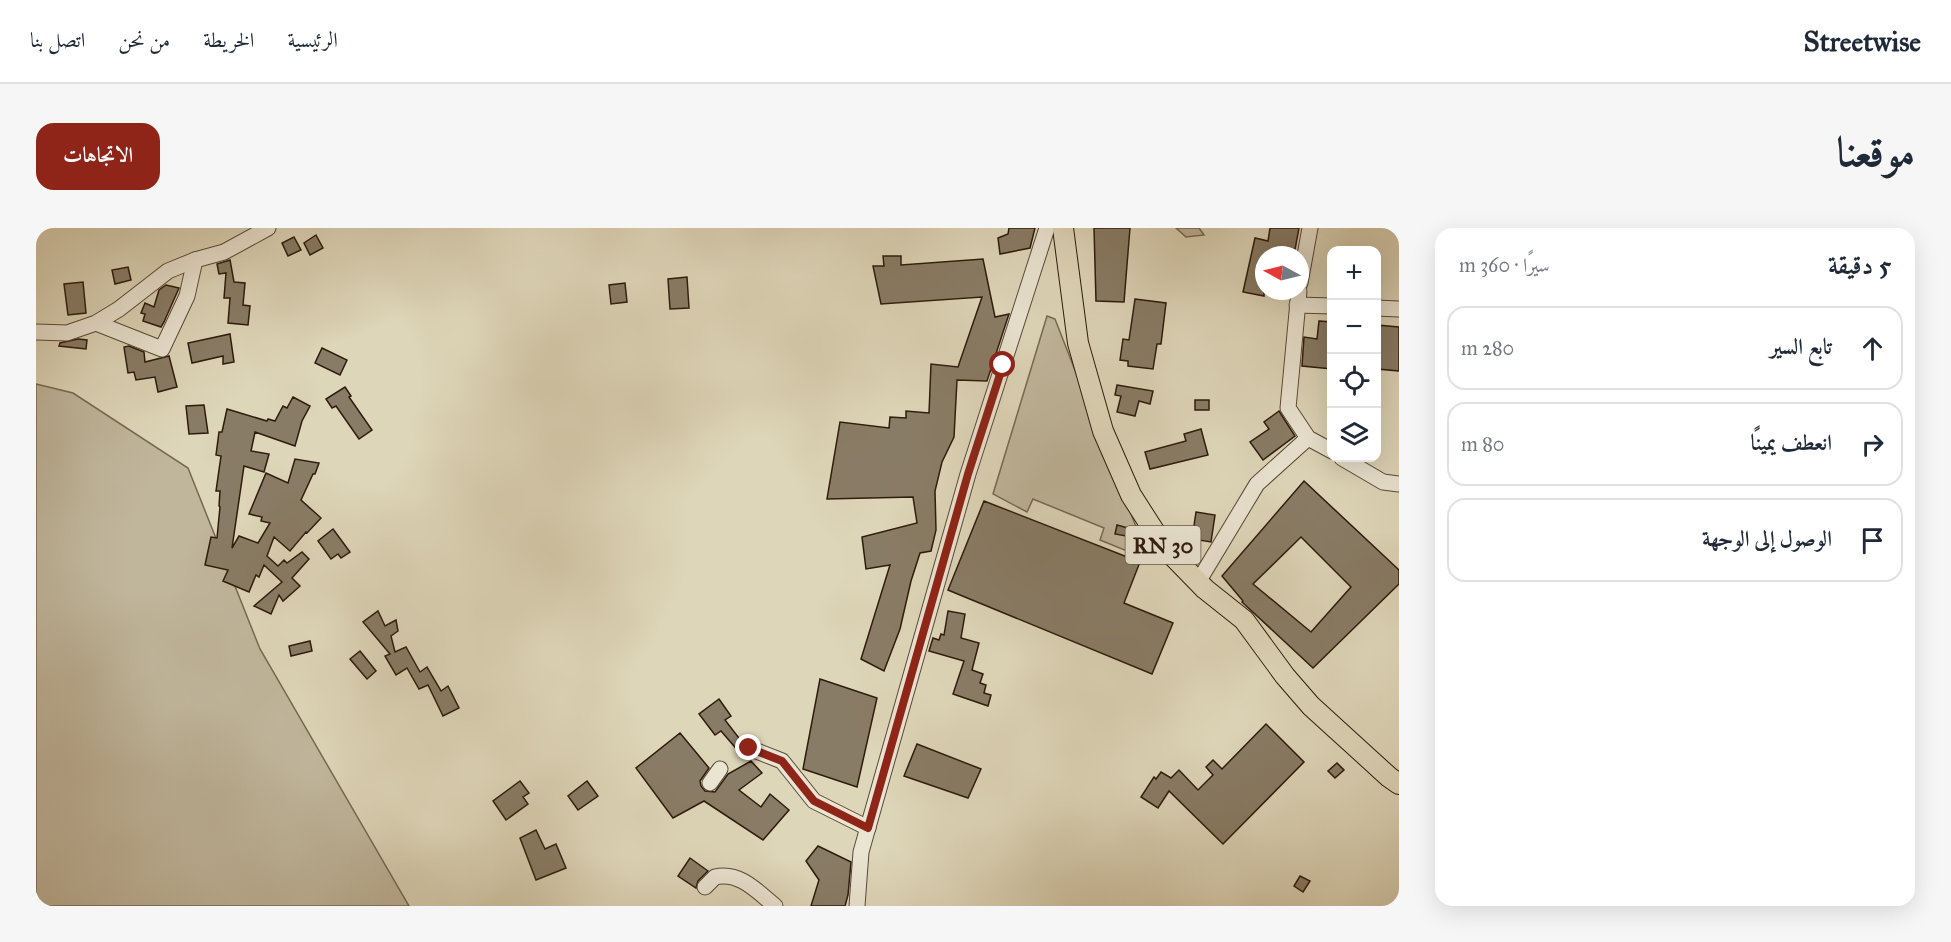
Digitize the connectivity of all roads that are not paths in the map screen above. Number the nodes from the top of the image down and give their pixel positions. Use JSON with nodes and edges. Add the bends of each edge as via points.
{"nodes":[{"id":1,"x":268,"y":228,"type":"edge"},
{"id":2,"x":1047,"y":228,"type":"edge"},
{"id":3,"x":1063,"y":228,"type":"edge"},
{"id":4,"x":1310,"y":228,"type":"edge"},
{"id":5,"x":1307,"y":246,"type":"edge"},
{"id":6,"x":195,"y":260,"type":"junction"},
{"id":7,"x":1298,"y":300,"type":"edge"},
{"id":8,"x":1306,"y":300,"type":"edge"},
{"id":9,"x":1327,"y":305,"type":"edge"},
{"id":10,"x":1381,"y":308,"type":"edge"},
{"id":11,"x":1399,"y":309,"type":"edge"},
{"id":12,"x":96,"y":323,"type":"junction"},
{"id":13,"x":36,"y":332,"type":"edge"},
{"id":14,"x":1308,"y":438,"type":"junction"},
{"id":15,"x":1327,"y":448,"type":"edge"},
{"id":16,"x":1349,"y":462,"type":"edge"},
{"id":17,"x":1399,"y":484,"type":"edge"},
{"id":18,"x":1198,"y":582,"type":"junction"},
{"id":19,"x":749,"y":748,"type":"dead end"},
{"id":20,"x":720,"y":770,"type":"dead end"},
{"id":21,"x":710,"y":783,"type":"dead end"},
{"id":22,"x":1399,"y":784,"type":"edge"},
{"id":23,"x":868,"y":828,"type":"junction"},
{"id":24,"x":705,"y":887,"type":"dead end"},
{"id":25,"x":775,"y":906,"type":"edge"},
{"id":26,"x":857,"y":906,"type":"edge"}],
"edges":[{"from":1,"to":6,"type":"street","via":[[224,252]]},
{"from":2,"to":23,"type":"street","via":[[968,474]]},
{"from":3,"to":18,"type":"main road","number":"RN 30","via":[[1078,343],[1103,431],[1131,495],[1165,548]]},
{"from":4,"to":5,"type":"street"},
{"from":6,"to":12,"type":"street","via":[[168,271]]},
{"from":6,"to":12,"type":"street","via":[[187,296],[162,349]]},
{"from":7,"to":14,"type":"street","via":[[1288,408]]},
{"from":8,"to":9,"type":"street"},
{"from":10,"to":11,"type":"street"},
{"from":12,"to":13,"type":"street","via":[[67,333]]},
{"from":14,"to":15,"type":"street"},
{"from":14,"to":18,"type":"street","via":[[1257,484]]},
{"from":16,"to":17,"type":"street","via":[[1383,482]]},
{"from":18,"to":22,"type":"main road","number":"RN 30","via":[[1244,620],[1311,706]]},
{"from":19,"to":23,"type":"street","via":[[782,761],[814,801]]},
{"from":20,"to":21,"type":"street"},
{"from":23,"to":26,"type":"street","via":[[861,852]]},
{"from":24,"to":25,"type":"street","via":[[715,877],[735,876]]}]}
